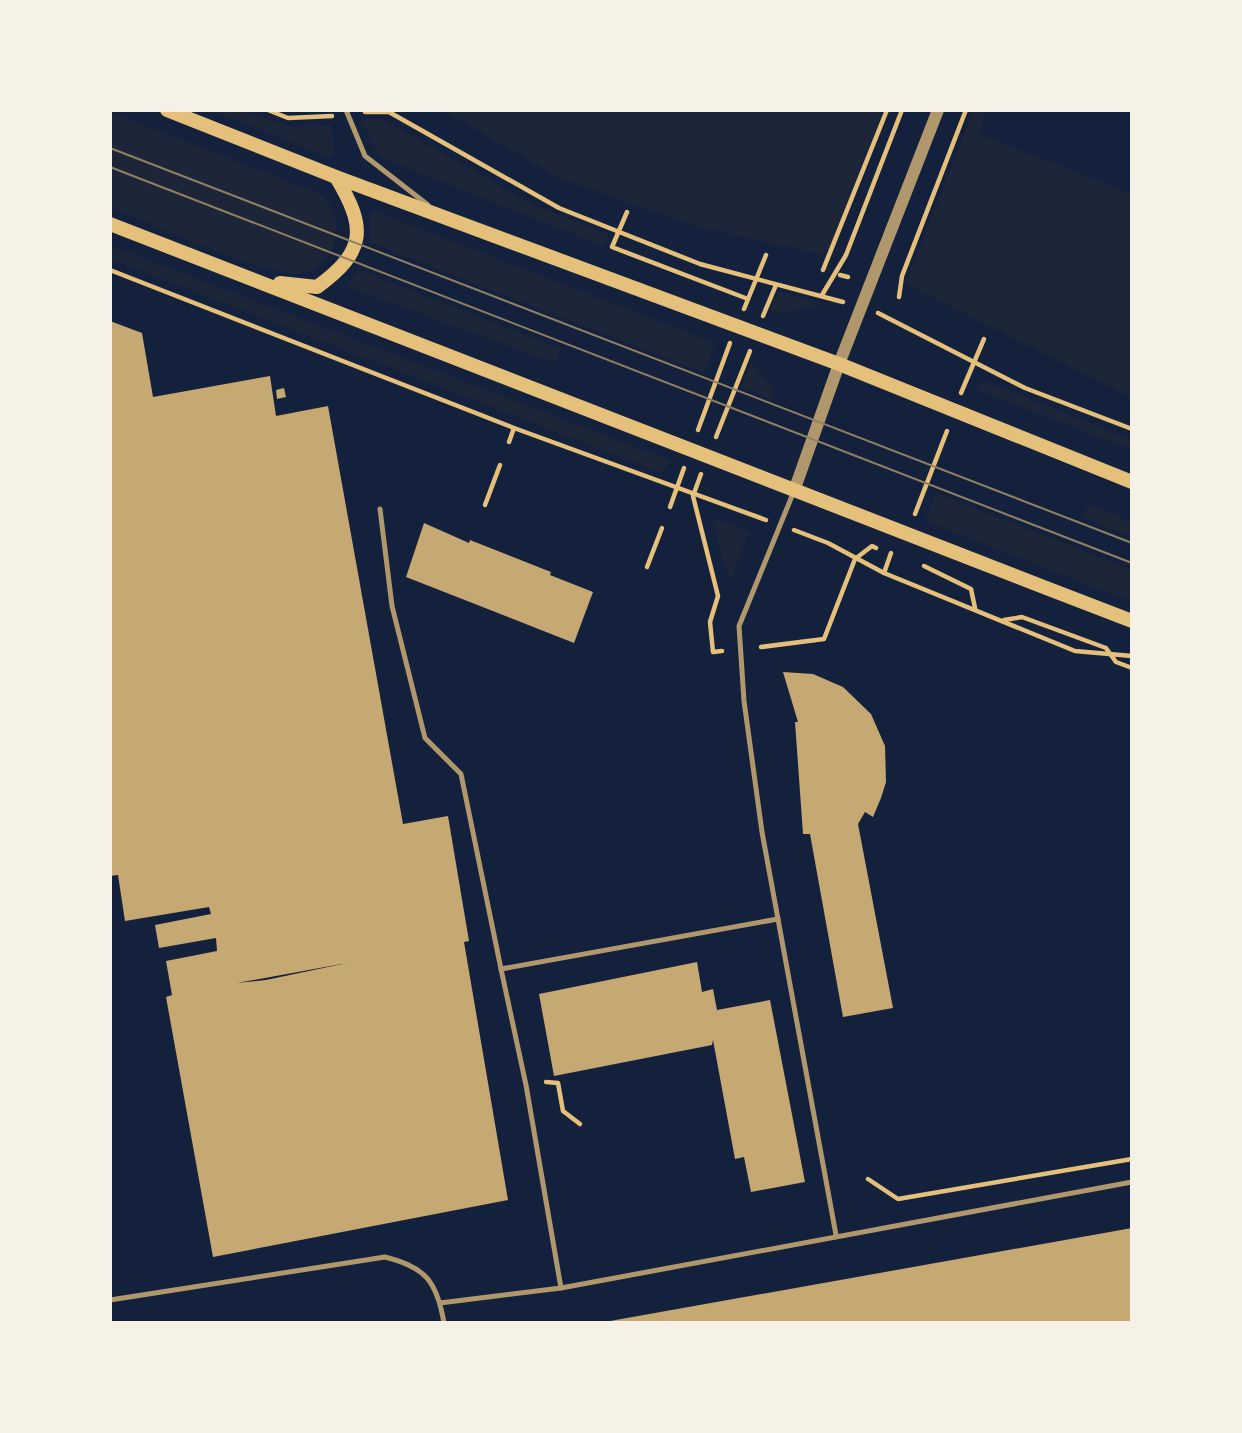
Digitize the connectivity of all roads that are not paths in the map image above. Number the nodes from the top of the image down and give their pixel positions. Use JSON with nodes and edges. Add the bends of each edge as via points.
{"nodes":[{"id":1,"x":167,"y":110,"type":"edge"},
{"id":2,"x":938,"y":110,"type":"edge"},
{"id":3,"x":347,"y":112,"type":"edge"},
{"id":4,"x":336,"y":177,"type":"junction"},
{"id":5,"x":436,"y":212,"type":"junction"},
{"id":6,"x":110,"y":224,"type":"edge"},
{"id":7,"x":261,"y":282,"type":"junction"},
{"id":8,"x":839,"y":363,"type":"junction"},
{"id":9,"x":1132,"y":482,"type":"edge"},
{"id":10,"x":793,"y":491,"type":"junction"},
{"id":11,"x":380,"y":509,"type":"dead end"},
{"id":12,"x":1132,"y":621,"type":"edge"},
{"id":13,"x":778,"y":919,"type":"junction"},
{"id":14,"x":501,"y":969,"type":"junction"},
{"id":15,"x":1132,"y":1182,"type":"edge"},
{"id":16,"x":836,"y":1235,"type":"junction"},
{"id":17,"x":561,"y":1288,"type":"junction"},
{"id":18,"x":110,"y":1300,"type":"edge"},
{"id":19,"x":440,"y":1303,"type":"junction"},
{"id":20,"x":444,"y":1323,"type":"edge"}],
"edges":[{"from":1,"to":4,"type":"main road"},
{"from":2,"to":8,"type":"street"},
{"from":3,"to":5,"type":"lane","via":[[365,156]]},
{"from":4,"to":5,"type":"main road"},
{"from":4,"to":7,"type":"main road","via":[[354,208],[358,232],[349,260],[317,287]]},
{"from":5,"to":8,"type":"main road"},
{"from":6,"to":7,"type":"main road"},
{"from":7,"to":10,"type":"main road"},
{"from":8,"to":9,"type":"main road"},
{"from":8,"to":10,"type":"street"},
{"from":10,"to":12,"type":"main road"},
{"from":10,"to":13,"type":"lane","via":[[739,626],[744,701]]},
{"from":11,"to":14,"type":"lane","via":[[391,606],[425,738],[461,774]]},
{"from":13,"to":14,"type":"lane"},
{"from":13,"to":16,"type":"lane"},
{"from":14,"to":17,"type":"lane"},
{"from":15,"to":16,"type":"lane"},
{"from":16,"to":17,"type":"lane"},
{"from":17,"to":19,"type":"lane"},
{"from":18,"to":19,"type":"lane","via":[[385,1257],[406,1262],[422,1273],[434,1284]]},
{"from":19,"to":20,"type":"lane"}]}
